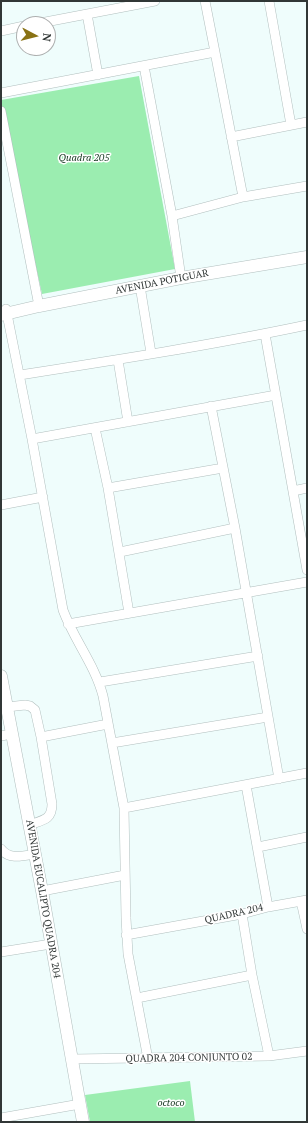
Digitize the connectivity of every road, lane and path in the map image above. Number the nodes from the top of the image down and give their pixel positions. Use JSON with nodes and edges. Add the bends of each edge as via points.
{"nodes":[{"id":1,"x":155,"y":1,"type":"edge"},
{"id":2,"x":205,"y":1,"type":"edge"},
{"id":3,"x":269,"y":1,"type":"edge"},
{"id":4,"x":87,"y":14,"type":"junction"},
{"id":5,"x":56,"y":20,"type":"edge"},
{"id":6,"x":16,"y":28,"type":"edge"},
{"id":7,"x":1,"y":31,"type":"edge"},
{"id":8,"x":214,"y":52,"type":"junction"},
{"id":9,"x":144,"y":66,"type":"junction"},
{"id":10,"x":98,"y":75,"type":"junction"},
{"id":11,"x":1,"y":93,"type":"edge"},
{"id":12,"x":1,"y":111,"type":"edge"},
{"id":13,"x":307,"y":122,"type":"edge"},
{"id":14,"x":291,"y":125,"type":"junction"},
{"id":15,"x":230,"y":137,"type":"junction"},
{"id":16,"x":307,"y":186,"type":"edge"},
{"id":17,"x":242,"y":197,"type":"junction"},
{"id":18,"x":172,"y":216,"type":"junction"},
{"id":19,"x":307,"y":257,"type":"edge"},
{"id":20,"x":181,"y":278,"type":"junction"},
{"id":21,"x":140,"y":286,"type":"junction"},
{"id":22,"x":39,"y":306,"type":"junction"},
{"id":23,"x":7,"y":312,"type":"edge"},
{"id":24,"x":307,"y":325,"type":"edge"},
{"id":25,"x":265,"y":334,"type":"junction"},
{"id":26,"x":151,"y":353,"type":"junction"},
{"id":27,"x":118,"y":360,"type":"junction"},
{"id":28,"x":20,"y":375,"type":"junction"},
{"id":29,"x":276,"y":395,"type":"junction"},
{"id":30,"x":211,"y":406,"type":"junction"},
{"id":31,"x":128,"y":422,"type":"junction"},
{"id":32,"x":95,"y":428,"type":"junction"},
{"id":33,"x":32,"y":438,"type":"junction"},
{"id":34,"x":223,"y":468,"type":"junction"},
{"id":35,"x":108,"y":488,"type":"junction"},
{"id":36,"x":307,"y":488,"type":"edge"},
{"id":37,"x":293,"y":491,"type":"junction"},
{"id":38,"x":43,"y":497,"type":"junction"},
{"id":39,"x":1,"y":505,"type":"edge"},
{"id":40,"x":235,"y":528,"type":"junction"},
{"id":41,"x":120,"y":552,"type":"junction"},
{"id":42,"x":307,"y":570,"type":"edge"},
{"id":43,"x":307,"y":582,"type":"edge"},
{"id":44,"x":246,"y":592,"type":"junction"},
{"id":45,"x":129,"y":613,"type":"junction"},
{"id":46,"x":68,"y":624,"type":"junction"},
{"id":47,"x":258,"y":656,"type":"junction"},
{"id":48,"x":100,"y":682,"type":"junction"},
{"id":49,"x":2,"y":684,"type":"edge"},
{"id":50,"x":7,"y":707,"type":"junction"},
{"id":51,"x":268,"y":717,"type":"junction"},
{"id":52,"x":108,"y":724,"type":"junction"},
{"id":53,"x":6,"y":735,"type":"edge"},
{"id":54,"x":41,"y":737,"type":"junction"},
{"id":55,"x":112,"y":743,"type":"junction"},
{"id":56,"x":307,"y":773,"type":"edge"},
{"id":57,"x":280,"y":779,"type":"junction"},
{"id":58,"x":246,"y":785,"type":"junction"},
{"id":59,"x":124,"y":808,"type":"junction"},
{"id":60,"x":29,"y":825,"type":"junction"},
{"id":61,"x":307,"y":837,"type":"edge"},
{"id":62,"x":258,"y":847,"type":"junction"},
{"id":63,"x":1,"y":849,"type":"edge"},
{"id":64,"x":35,"y":854,"type":"junction"},
{"id":65,"x":125,"y":875,"type":"junction"},
{"id":66,"x":42,"y":891,"type":"junction"},
{"id":67,"x":304,"y":901,"type":"edge"},
{"id":68,"x":268,"y":907,"type":"junction"},
{"id":69,"x":242,"y":914,"type":"junction"},
{"id":70,"x":307,"y":929,"type":"edge"},
{"id":71,"x":126,"y":935,"type":"junction"},
{"id":72,"x":51,"y":944,"type":"junction"},
{"id":73,"x":1,"y":952,"type":"edge"},
{"id":74,"x":252,"y":975,"type":"junction"},
{"id":75,"x":137,"y":998,"type":"junction"},
{"id":76,"x":307,"y":1052,"type":"edge"},
{"id":77,"x":269,"y":1056,"type":"junction"},
{"id":78,"x":72,"y":1059,"type":"junction"},
{"id":79,"x":148,"y":1059,"type":"junction"},
{"id":80,"x":80,"y":1104,"type":"junction"},
{"id":81,"x":1,"y":1116,"type":"edge"},
{"id":82,"x":83,"y":1122,"type":"edge"}],
"edges":[{"from":1,"to":4,"type":"street"},
{"from":2,"to":8,"type":"street"},
{"from":3,"to":14,"type":"street"},
{"from":4,"to":5,"type":"street"},
{"from":4,"to":10,"type":"street"},
{"from":6,"to":7,"type":"street"},
{"from":8,"to":9,"type":"street"},
{"from":8,"to":15,"type":"street"},
{"from":9,"to":10,"type":"street"},
{"from":9,"to":18,"type":"street"},
{"from":10,"to":11,"type":"street"},
{"from":12,"to":22,"type":"street"},
{"from":13,"to":14,"type":"street"},
{"from":14,"to":15,"type":"street"},
{"from":15,"to":17,"type":"street"},
{"from":16,"to":17,"type":"street"},
{"from":17,"to":18,"type":"street"},
{"from":18,"to":20,"type":"street"},
{"from":19,"to":20,"type":"street","name":"AVENIDA POTIGUAR"},
{"from":20,"to":21,"type":"street","name":"AVENIDA POTIGUAR"},
{"from":21,"to":22,"type":"street","name":"AVENIDA POTIGUAR"},
{"from":21,"to":26,"type":"street"},
{"from":22,"to":23,"type":"street","name":"AVENIDA POTIGUAR"},
{"from":23,"to":28,"type":"street"},
{"from":24,"to":25,"type":"street"},
{"from":25,"to":26,"type":"street"},
{"from":25,"to":29,"type":"street"},
{"from":26,"to":27,"type":"street"},
{"from":27,"to":28,"type":"street"},
{"from":27,"to":31,"type":"street"},
{"from":28,"to":33,"type":"street"},
{"from":29,"to":30,"type":"street"},
{"from":29,"to":37,"type":"street"},
{"from":30,"to":31,"type":"street"},
{"from":30,"to":34,"type":"street"},
{"from":31,"to":32,"type":"street"},
{"from":32,"to":33,"type":"street"},
{"from":32,"to":35,"type":"street"},
{"from":33,"to":38,"type":"street"},
{"from":34,"to":35,"type":"street"},
{"from":34,"to":40,"type":"street"},
{"from":35,"to":41,"type":"street"},
{"from":36,"to":37,"type":"street"},
{"from":37,"to":42,"type":"street"},
{"from":38,"to":39,"type":"street"},
{"from":38,"to":46,"type":"street","via":[[63,610]]},
{"from":40,"to":41,"type":"street"},
{"from":40,"to":44,"type":"street"},
{"from":41,"to":45,"type":"street"},
{"from":43,"to":44,"type":"street"},
{"from":44,"to":45,"type":"street"},
{"from":44,"to":47,"type":"street"},
{"from":45,"to":46,"type":"street"},
{"from":46,"to":48,"type":"street"},
{"from":47,"to":48,"type":"street"},
{"from":47,"to":51,"type":"street"},
{"from":48,"to":52,"type":"street"},
{"from":49,"to":50,"type":"street","name":"AVENIDA EUCALIPTO QUADRA 204"},
{"from":50,"to":53,"type":"street","name":"AVENIDA EUCALIPTO QUADRA 204"},
{"from":50,"to":54,"type":"street","via":[[25,705],[35,710]]},
{"from":51,"to":55,"type":"street"},
{"from":51,"to":57,"type":"street"},
{"from":52,"to":54,"type":"street"},
{"from":52,"to":55,"type":"street"},
{"from":53,"to":60,"type":"street","name":"AVENIDA EUCALIPTO QUADRA 204"},
{"from":54,"to":60,"type":"street","via":[[52,812],[46,819]]},
{"from":55,"to":59,"type":"street"},
{"from":56,"to":57,"type":"street"},
{"from":57,"to":58,"type":"street"},
{"from":58,"to":59,"type":"street"},
{"from":58,"to":62,"type":"street","name":"QUADRA 204"},
{"from":59,"to":65,"type":"street"},
{"from":60,"to":64,"type":"street","name":"AVENIDA EUCALIPTO QUADRA 204"},
{"from":61,"to":62,"type":"street"},
{"from":62,"to":68,"type":"street","name":"QUADRA 204"},
{"from":63,"to":64,"type":"street","via":[[10,856]]},
{"from":64,"to":66,"type":"street","name":"AVENIDA EUCALIPTO QUADRA 204"},
{"from":65,"to":66,"type":"street"},
{"from":65,"to":71,"type":"street"},
{"from":66,"to":72,"type":"street","name":"AVENIDA EUCALIPTO QUADRA 204"},
{"from":67,"to":68,"type":"street"},
{"from":67,"to":70,"type":"street"},
{"from":68,"to":69,"type":"street","name":"QUADRA 204"},
{"from":69,"to":71,"type":"street","name":"QUADRA 204"},
{"from":69,"to":74,"type":"street"},
{"from":71,"to":75,"type":"street"},
{"from":72,"to":73,"type":"street"},
{"from":72,"to":78,"type":"street","name":"AVENIDA EUCALIPTO QUADRA 204"},
{"from":74,"to":75,"type":"street"},
{"from":74,"to":77,"type":"street"},
{"from":75,"to":79,"type":"street"},
{"from":76,"to":77,"type":"street","name":"QUADRA 204 CONJUNTO 02"},
{"from":77,"to":79,"type":"street","name":"QUADRA 204 CONJUNTO 02"},
{"from":78,"to":79,"type":"street","name":"QUADRA 204 CONJUNTO 02"},
{"from":78,"to":80,"type":"street","name":"AVENIDA EUCALIPTO QUADRA 204"},
{"from":80,"to":81,"type":"street"},
{"from":80,"to":82,"type":"street","name":"AVENIDA EUCALIPTO QUADRA 204"}]}
